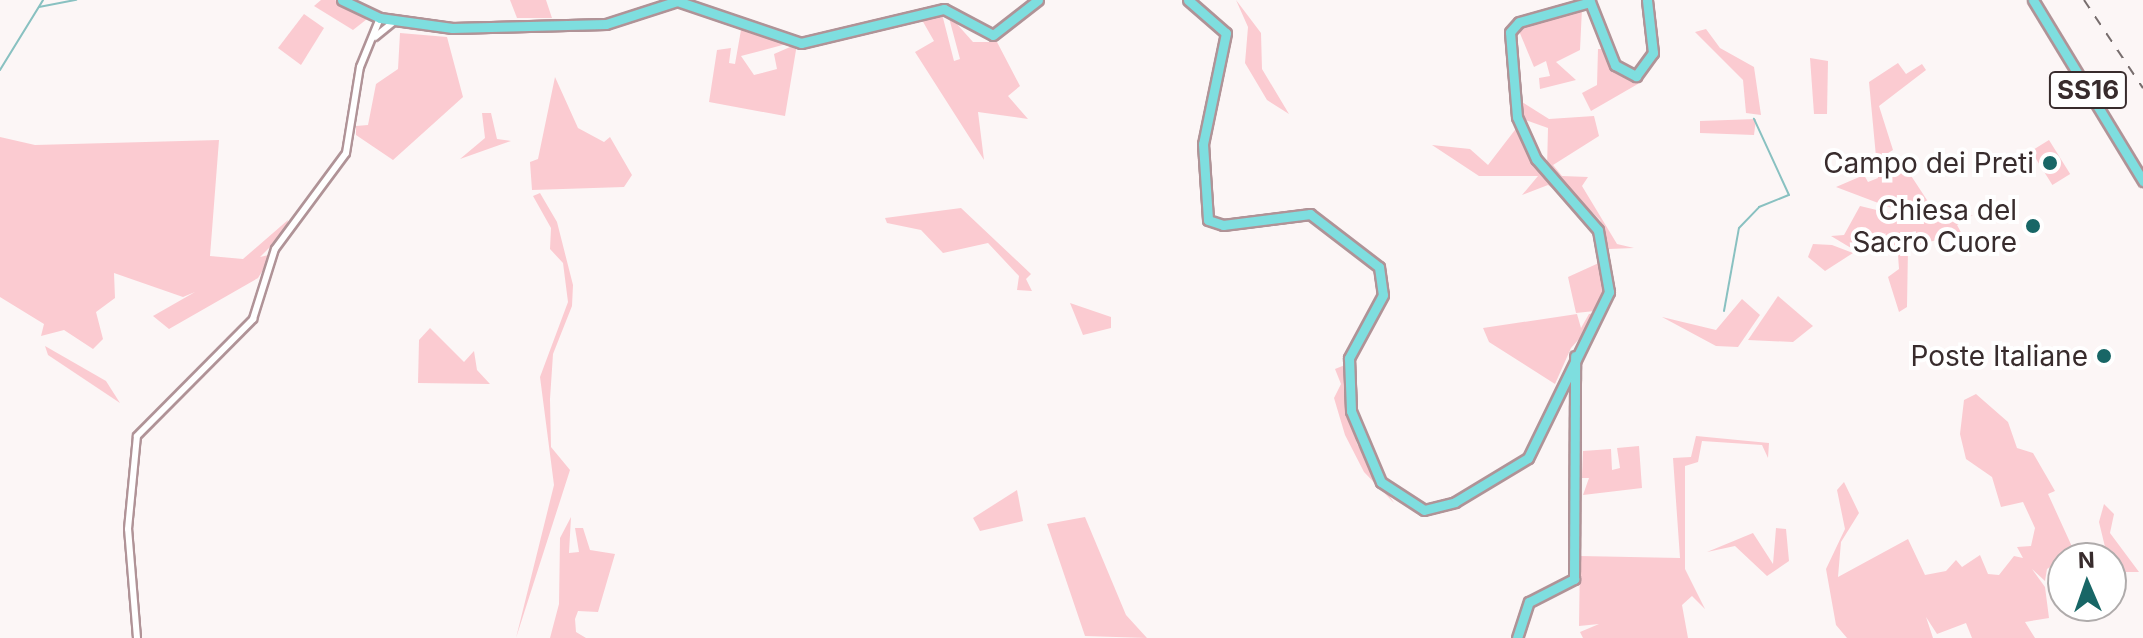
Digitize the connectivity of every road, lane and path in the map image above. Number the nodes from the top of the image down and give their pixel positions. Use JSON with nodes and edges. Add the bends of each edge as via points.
{"nodes":[{"id":1,"x":342,"y":0,"type":"edge"},
{"id":2,"x":1038,"y":0,"type":"edge"},
{"id":3,"x":1188,"y":0,"type":"edge"},
{"id":4,"x":1647,"y":0,"type":"edge"},
{"id":5,"x":2033,"y":0,"type":"edge"},
{"id":6,"x":380,"y":18,"type":"junction"},
{"id":7,"x":395,"y":21,"type":"junction"},
{"id":8,"x":370,"y":43,"type":"junction"},
{"id":9,"x":2143,"y":181,"type":"edge"},
{"id":10,"x":1575,"y":356,"type":"junction"},
{"id":11,"x":137,"y":638,"type":"edge"},
{"id":12,"x":1517,"y":638,"type":"edge"}],
"edges":[{"from":1,"to":6,"type":"main road"},
{"from":2,"to":7,"type":"main road","via":[[993,35],[944,9],[801,43],[677,1],[597,25]]},
{"from":3,"to":10,"type":"main road","via":[[1226,33],[1203,144],[1208,220],[1230,225],[1310,214],[1383,274],[1383,295],[1352,347],[1348,394],[1361,449],[1398,498],[1439,508],[1520,465]]},
{"from":4,"to":10,"type":"main road","via":[[1653,53],[1636,76],[1615,65],[1590,2],[1519,22],[1510,32],[1517,117],[1536,159],[1592,221],[1608,277],[1604,312]]},
{"from":5,"to":9,"type":"main road","number":"SS16"},
{"from":6,"to":7,"type":"main road"},
{"from":6,"to":8,"type":"street"},
{"from":7,"to":8,"type":"street"},
{"from":8,"to":11,"type":"street","via":[[346,153],[275,249],[253,319],[138,432],[128,517]]},
{"from":10,"to":12,"type":"main road","via":[[1576,572],[1568,587],[1534,597]]}]}
